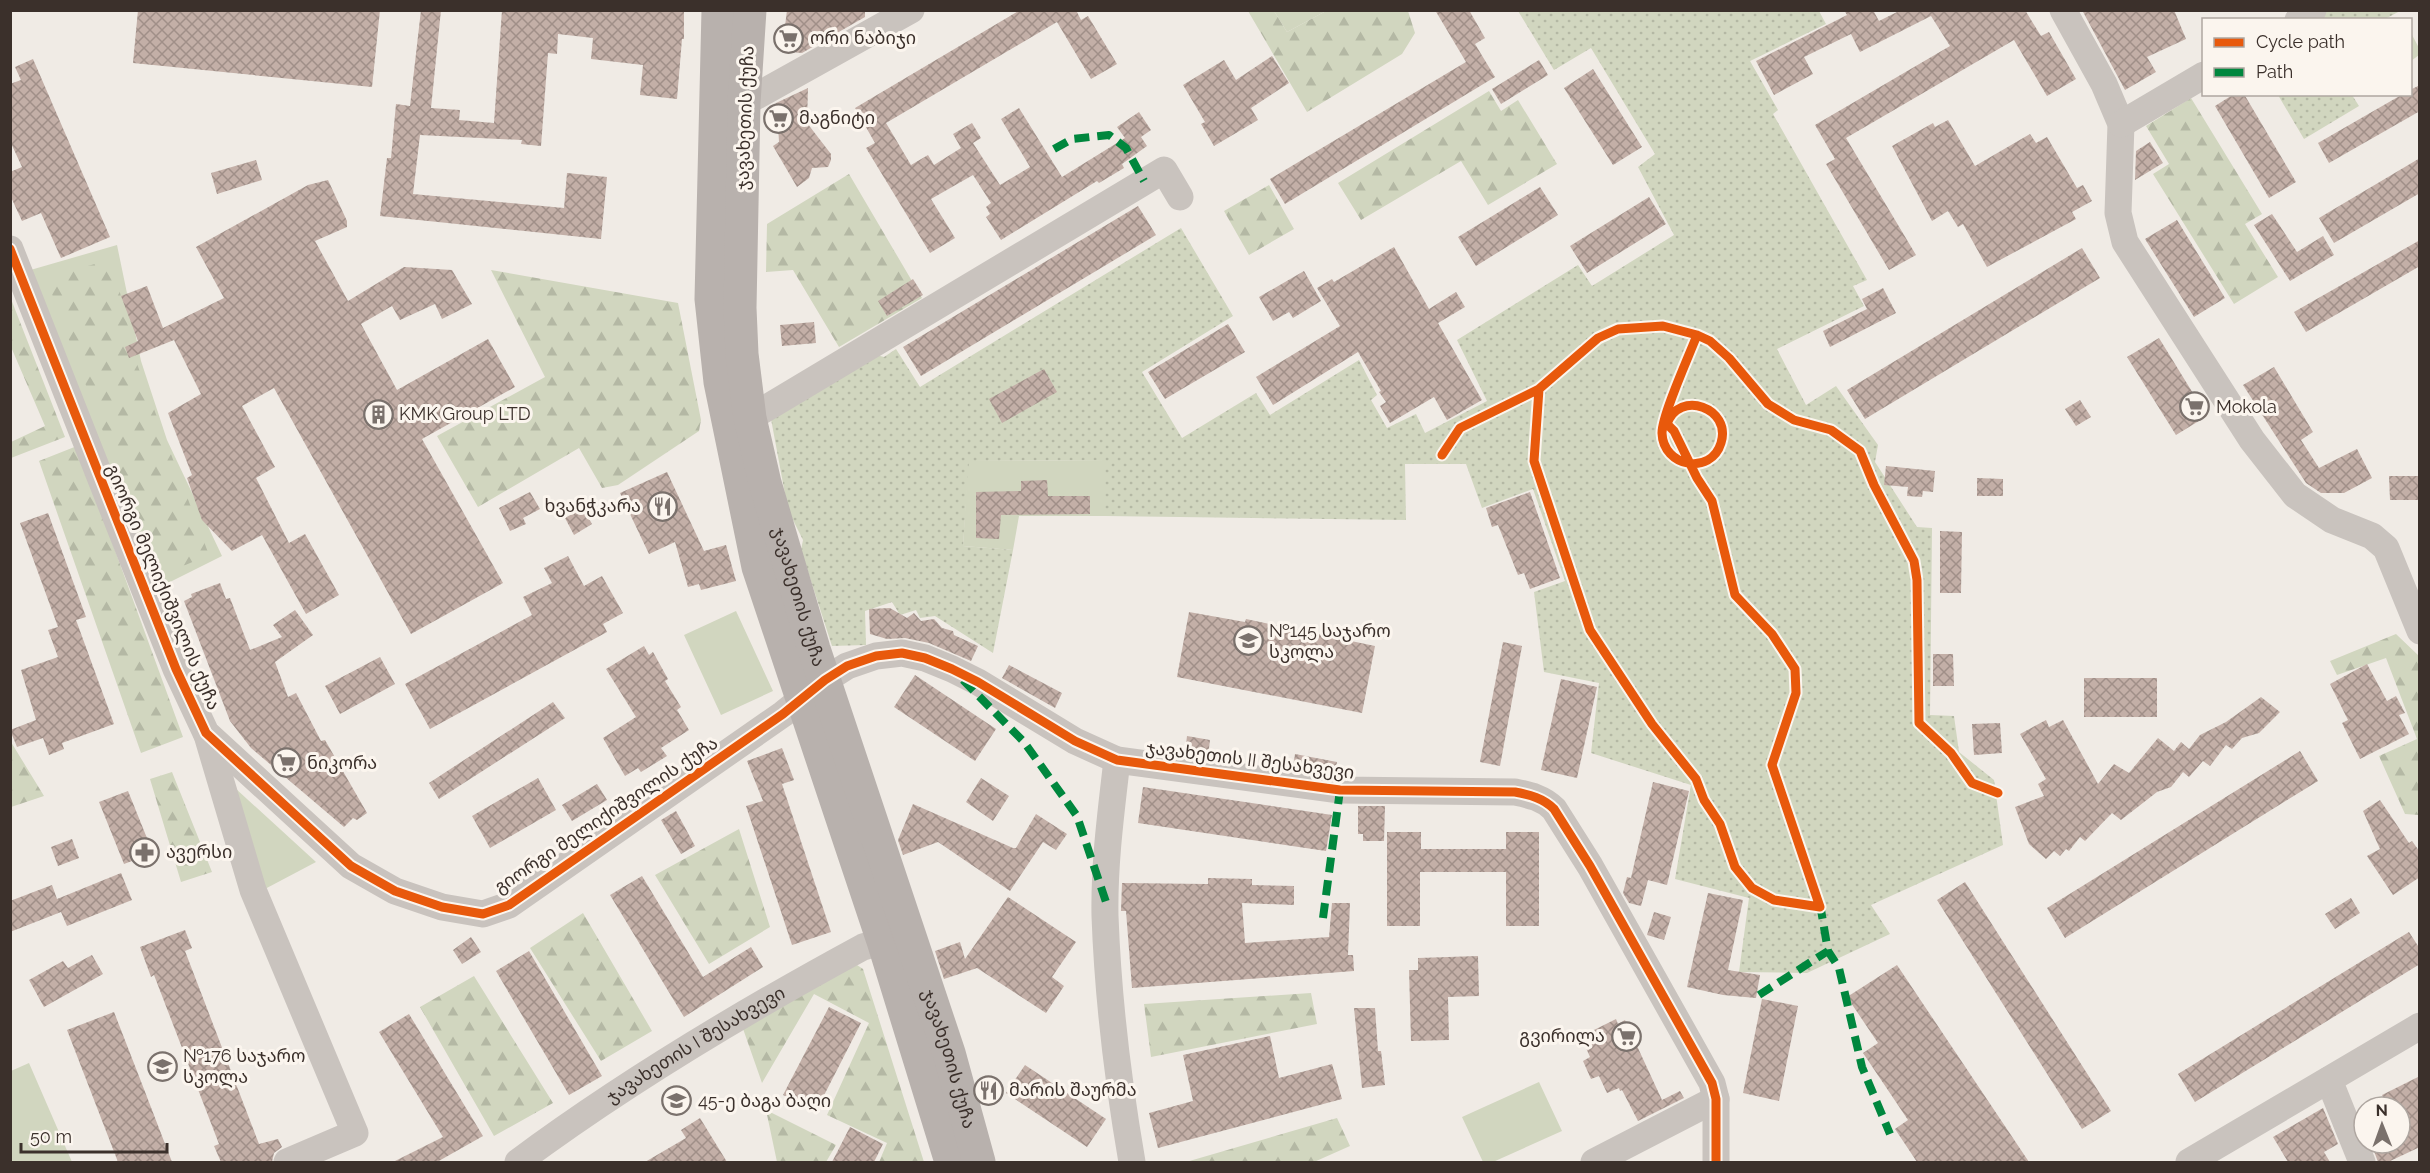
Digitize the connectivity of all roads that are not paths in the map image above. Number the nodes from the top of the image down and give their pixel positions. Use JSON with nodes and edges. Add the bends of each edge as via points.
{"nodes":[{"id":1,"x":718,"y":10,"type":"edge"},
{"id":2,"x":750,"y":10,"type":"edge"},
{"id":3,"x":911,"y":10,"type":"edge"},
{"id":4,"x":2063,"y":10,"type":"edge"},
{"id":5,"x":2202,"y":76,"type":"edge"},
{"id":6,"x":744,"y":103,"type":"junction"},
{"id":7,"x":2121,"y":124,"type":"junction"},
{"id":8,"x":1180,"y":197,"type":"dead end"},
{"id":9,"x":10,"y":249,"type":"edge"},
{"id":10,"x":750,"y":418,"type":"junction"},
{"id":11,"x":2420,"y":631,"type":"edge"},
{"id":12,"x":814,"y":690,"type":"junction"},
{"id":13,"x":206,"y":733,"type":"junction"},
{"id":14,"x":1117,"y":760,"type":"junction"},
{"id":15,"x":883,"y":941,"type":"junction"},
{"id":16,"x":2420,"y":1026,"type":"edge"},
{"id":17,"x":2329,"y":1080,"type":"junction"},
{"id":18,"x":1716,"y":1099,"type":"junction"},
{"id":19,"x":287,"y":1162,"type":"edge"},
{"id":20,"x":518,"y":1162,"type":"edge"},
{"id":21,"x":951,"y":1162,"type":"edge"},
{"id":22,"x":979,"y":1162,"type":"edge"},
{"id":23,"x":1132,"y":1162,"type":"edge"},
{"id":24,"x":1594,"y":1162,"type":"edge"},
{"id":25,"x":1716,"y":1162,"type":"edge"},
{"id":26,"x":2189,"y":1162,"type":"edge"},
{"id":27,"x":2362,"y":1162,"type":"edge"}],
"edges":[{"from":1,"to":12,"type":"main road","name":"ჯავახეთის ქუჩა","via":[[711,299],[714,342],[758,567]]},
{"from":2,"to":6,"type":"main road","name":"ჯავახეთის ქუჩა"},
{"from":3,"to":6,"type":"street"},
{"from":4,"to":7,"type":"street"},
{"from":5,"to":7,"type":"street"},
{"from":6,"to":10,"type":"main road","name":"ჯავახეთის ქუჩა","via":[[740,308]]},
{"from":7,"to":11,"type":"street","via":[[2118,213],[2125,243],[2252,440],[2295,495],[2332,520],[2372,536],[2386,548]]},
{"from":8,"to":10,"type":"street","via":[[1164,170]]},
{"from":9,"to":13,"type":"street","name":"გიორგი მელიქიშვილის ქუჩა","via":[[176,669]]},
{"from":10,"to":12,"type":"main road","name":"ჯავახეთის ქუჩა"},
{"from":12,"to":13,"type":"street","name":"გიორგი მელიქიშვილის ქუჩა","via":[[509,905],[483,914],[442,907],[405,894],[351,866]]},
{"from":12,"to":14,"type":"street","name":"ჯავახეთის II შესახვევი","via":[[847,666],[876,656],[902,653],[925,658],[978,682],[1075,741]]},
{"from":12,"to":15,"type":"main road","name":"ჯავახეთის ქუჩა"},
{"from":12,"to":22,"type":"main road","name":"ჯავახეთის ქუჩა","via":[[949,1053]]},
{"from":13,"to":19,"type":"street","via":[[253,890],[355,1133]]},
{"from":14,"to":18,"type":"street","name":"ჯავახეთის II შესახვევი","via":[[1340,790],[1515,792],[1548,803],[1596,876],[1712,1083]]},
{"from":14,"to":23,"type":"street","via":[[1108,832],[1105,916],[1113,1030]]},
{"from":15,"to":20,"type":"street","name":"ჯავახეთის I შესახვევი","via":[[863,947],[724,1025]]},
{"from":15,"to":21,"type":"main road","name":"ჯავახეთის ქუჩა"},
{"from":16,"to":17,"type":"street"},
{"from":17,"to":26,"type":"street"},
{"from":17,"to":27,"type":"street"},
{"from":18,"to":24,"type":"street"},
{"from":18,"to":25,"type":"street","name":"ჯავახეთის II შესახვევი"}]}
